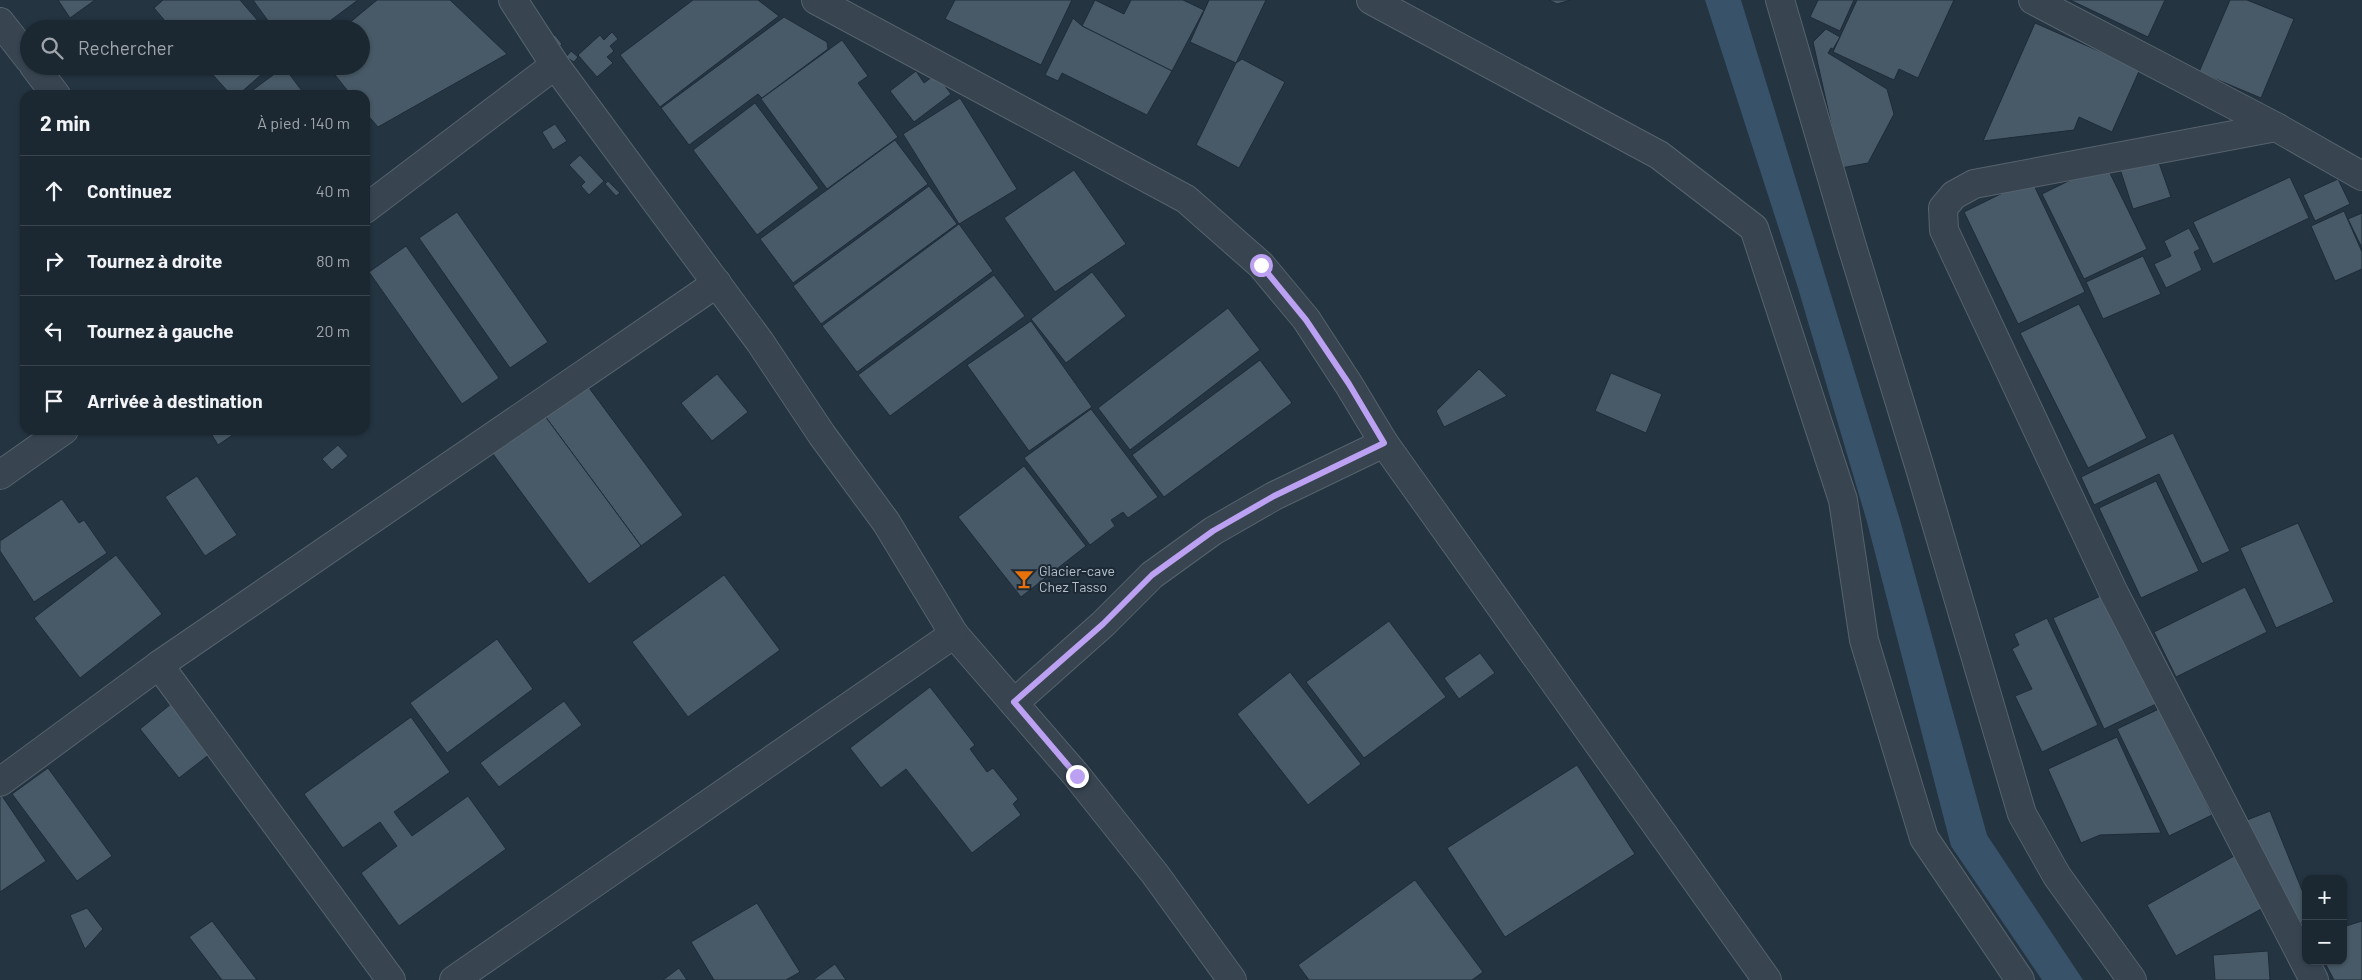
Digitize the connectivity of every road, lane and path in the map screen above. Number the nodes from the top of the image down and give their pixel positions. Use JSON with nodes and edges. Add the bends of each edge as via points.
{"nodes":[{"id":1,"x":513,"y":0,"type":"edge"},
{"id":2,"x":816,"y":0,"type":"edge"},
{"id":3,"x":1371,"y":0,"type":"edge"},
{"id":4,"x":1780,"y":0,"type":"edge"},
{"id":5,"x":2033,"y":0,"type":"edge"},
{"id":6,"x":0,"y":22,"type":"edge"},
{"id":7,"x":20,"y":48,"type":"edge"},
{"id":8,"x":555,"y":65,"type":"junction"},
{"id":9,"x":41,"y":75,"type":"edge"},
{"id":10,"x":52,"y":90,"type":"edge"},
{"id":11,"x":2276,"y":127,"type":"junction"},
{"id":12,"x":2362,"y":176,"type":"edge"},
{"id":13,"x":370,"y":205,"type":"edge"},
{"id":14,"x":717,"y":284,"type":"junction"},
{"id":15,"x":57,"y":435,"type":"edge"},
{"id":16,"x":1384,"y":443,"type":"junction"},
{"id":17,"x":0,"y":476,"type":"edge"},
{"id":18,"x":954,"y":634,"type":"junction"},
{"id":19,"x":159,"y":665,"type":"junction"},
{"id":20,"x":1014,"y":702,"type":"junction"},
{"id":21,"x":0,"y":782,"type":"edge"},
{"id":22,"x":391,"y":980,"type":"edge"},
{"id":23,"x":454,"y":980,"type":"edge"},
{"id":24,"x":1232,"y":980,"type":"edge"},
{"id":25,"x":1767,"y":980,"type":"edge"},
{"id":26,"x":2020,"y":980,"type":"edge"},
{"id":27,"x":2132,"y":980,"type":"edge"},
{"id":28,"x":2314,"y":980,"type":"edge"}],
"edges":[{"from":1,"to":8,"type":"street"},
{"from":2,"to":16,"type":"street","via":[[1186,199],[1261,265],[1306,320]]},
{"from":3,"to":26,"type":"street","via":[[1659,154],[1754,228],[1843,500],[1864,640],[1924,838]]},
{"from":4,"to":27,"type":"street","via":[[2022,814],[2057,876]]},
{"from":5,"to":11,"type":"street"},
{"from":6,"to":7,"type":"street"},
{"from":8,"to":13,"type":"street"},
{"from":8,"to":14,"type":"street"},
{"from":9,"to":10,"type":"street"},
{"from":11,"to":12,"type":"street"},
{"from":11,"to":28,"type":"street","via":[[1974,184],[1954,196],[1943,208],[1944,230],[2114,594]]},
{"from":14,"to":18,"type":"street","via":[[886,522]]},
{"from":14,"to":19,"type":"street"},
{"from":15,"to":17,"type":"street"},
{"from":16,"to":20,"type":"street","via":[[1274,496],[1213,531],[1152,575],[1103,624]]},
{"from":16,"to":25,"type":"street"},
{"from":18,"to":20,"type":"street"},
{"from":18,"to":23,"type":"street"},
{"from":19,"to":21,"type":"street"},
{"from":19,"to":22,"type":"street"},
{"from":20,"to":24,"type":"street","via":[[1155,874]]}]}
